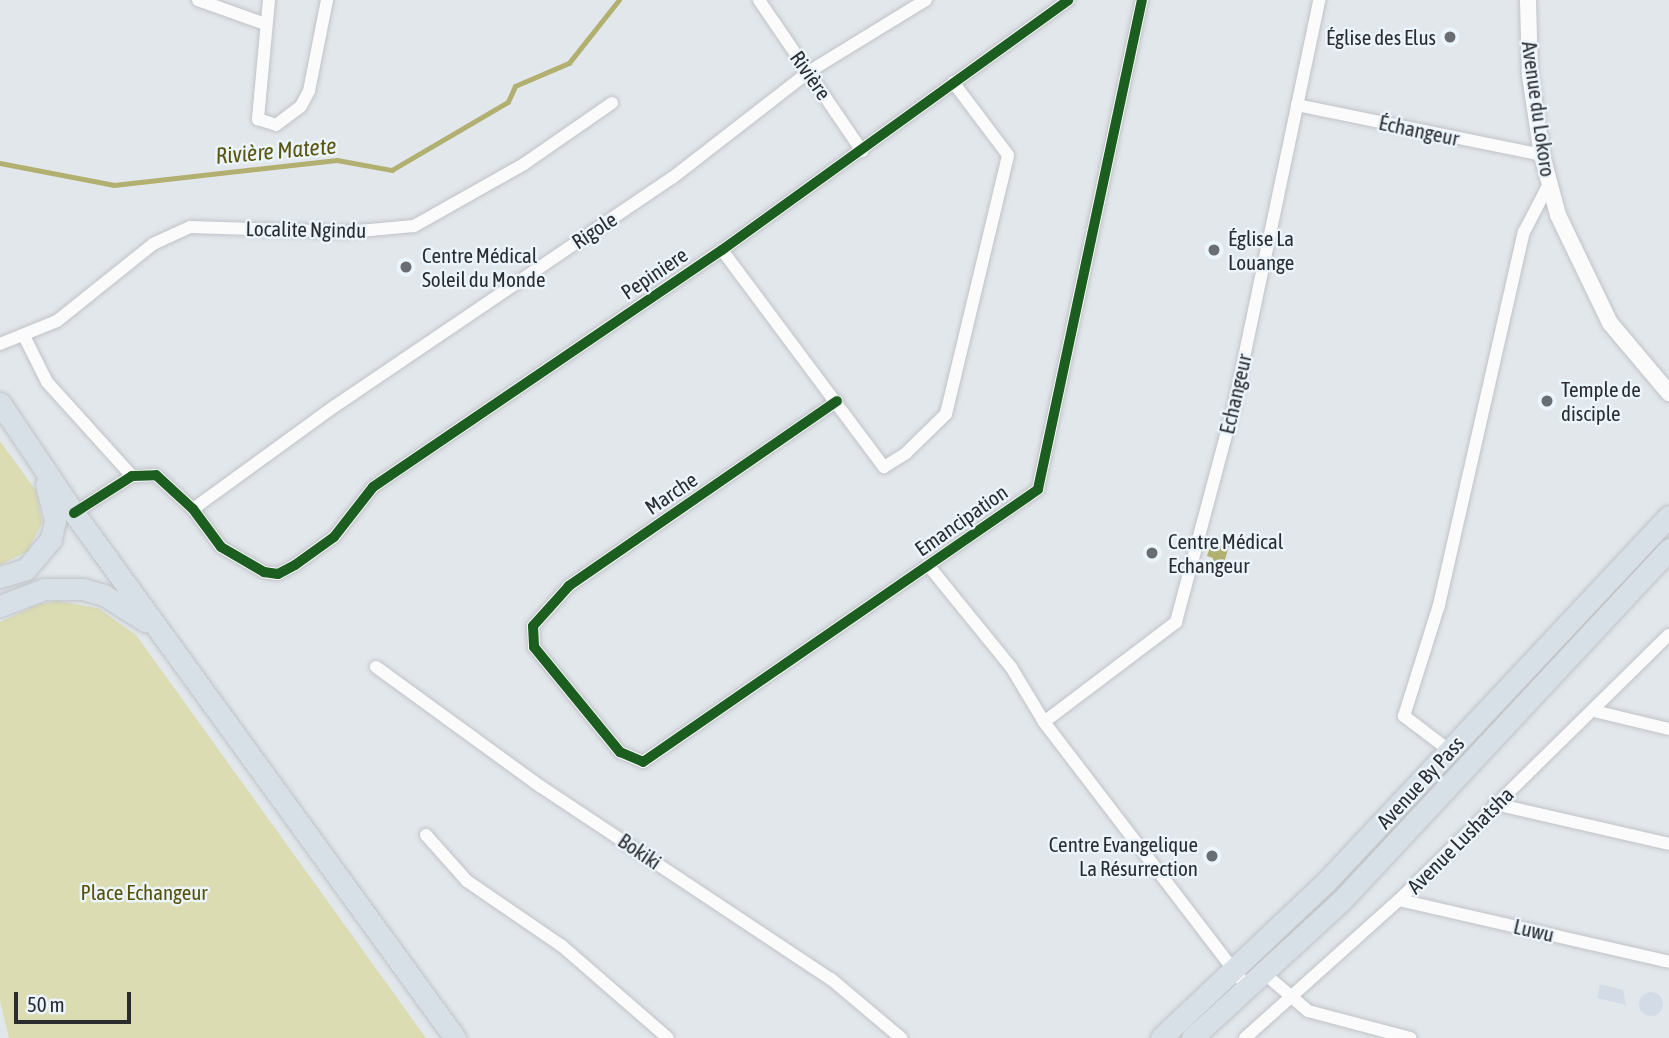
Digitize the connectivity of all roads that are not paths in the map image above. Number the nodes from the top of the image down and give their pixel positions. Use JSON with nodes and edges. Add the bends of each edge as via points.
{"nodes":[{"id":1,"x":198,"y":0,"type":"edge"},
{"id":2,"x":269,"y":0,"type":"edge"},
{"id":3,"x":327,"y":0,"type":"edge"},
{"id":4,"x":759,"y":0,"type":"edge"},
{"id":5,"x":926,"y":0,"type":"edge"},
{"id":6,"x":1068,"y":0,"type":"edge"},
{"id":7,"x":1142,"y":0,"type":"edge"},
{"id":8,"x":1319,"y":0,"type":"edge"},
{"id":9,"x":1528,"y":0,"type":"edge"},
{"id":10,"x":265,"y":24,"type":"junction"},
{"id":11,"x":810,"y":71,"type":"junction"},
{"id":12,"x":953,"y":82,"type":"junction"},
{"id":13,"x":612,"y":103,"type":"dead end"},
{"id":14,"x":1297,"y":105,"type":"junction"},
{"id":15,"x":862,"y":151,"type":"junction"},
{"id":16,"x":1542,"y":155,"type":"junction"},
{"id":17,"x":1549,"y":184,"type":"junction"},
{"id":18,"x":722,"y":250,"type":"junction"},
{"id":19,"x":24,"y":337,"type":"junction"},
{"id":20,"x":0,"y":344,"type":"edge"},
{"id":21,"x":1669,"y":393,"type":"edge"},
{"id":22,"x":837,"y":401,"type":"junction"},
{"id":23,"x":0,"y":403,"type":"edge"},
{"id":24,"x":15,"y":426,"type":"junction"},
{"id":25,"x":132,"y":476,"type":"junction"},
{"id":26,"x":193,"y":509,"type":"junction"},
{"id":27,"x":74,"y":513,"type":"junction"},
{"id":28,"x":1669,"y":516,"type":"edge"},
{"id":29,"x":1669,"y":549,"type":"edge"},
{"id":30,"x":928,"y":565,"type":"junction"},
{"id":31,"x":0,"y":577,"type":"edge"},
{"id":32,"x":0,"y":606,"type":"edge"},
{"id":33,"x":533,"y":626,"type":"joint"},
{"id":34,"x":1669,"y":635,"type":"edge"},
{"id":35,"x":176,"y":653,"type":"junction"},
{"id":36,"x":376,"y":667,"type":"dead end"},
{"id":37,"x":1594,"y":711,"type":"junction"},
{"id":38,"x":1044,"y":722,"type":"junction"},
{"id":39,"x":1669,"y":729,"type":"edge"},
{"id":40,"x":1450,"y":751,"type":"junction"},
{"id":41,"x":1495,"y":804,"type":"junction"},
{"id":42,"x":426,"y":835,"type":"dead end"},
{"id":43,"x":1669,"y":844,"type":"edge"},
{"id":44,"x":1399,"y":901,"type":"junction"},
{"id":45,"x":1669,"y":962,"type":"edge"},
{"id":46,"x":1265,"y":974,"type":"junction"},
{"id":47,"x":1242,"y":981,"type":"junction"},
{"id":48,"x":1289,"y":998,"type":"junction"},
{"id":49,"x":455,"y":1038,"type":"edge"},
{"id":50,"x":668,"y":1038,"type":"edge"},
{"id":51,"x":901,"y":1038,"type":"edge"},
{"id":52,"x":1161,"y":1038,"type":"edge"},
{"id":53,"x":1192,"y":1038,"type":"edge"},
{"id":54,"x":1245,"y":1038,"type":"edge"},
{"id":55,"x":1410,"y":1038,"type":"edge"}],
"edges":[{"from":1,"to":10,"type":"street"},
{"from":2,"to":10,"type":"street"},
{"from":3,"to":10,"type":"street","via":[[309,91],[301,106],[276,125],[258,119]]},
{"from":4,"to":11,"type":"street","name":"Rivière","via":[[764,13]]},
{"from":5,"to":11,"type":"street","name":"Rigole"},
{"from":6,"to":12,"type":"street","name":"Pepiniere"},
{"from":7,"to":30,"type":"street","name":"Emancipation","via":[[1038,489]]},
{"from":8,"to":14,"type":"street","name":"Echangeur"},
{"from":9,"to":16,"type":"street","name":"Avenue du Lokoro","via":[[1530,75]]},
{"from":11,"to":15,"type":"street","name":"Rivière"},
{"from":11,"to":26,"type":"street","name":"Rigole","via":[[672,178],[335,406]]},
{"from":12,"to":15,"type":"street","name":"Pepiniere"},
{"from":12,"to":22,"type":"street","via":[[984,130],[1008,155],[946,414],[916,445],[884,467]]},
{"from":13,"to":19,"type":"street","name":"Localite Ngindu","via":[[524,164],[414,226],[348,232],[190,227],[168,235],[57,321]]},
{"from":14,"to":16,"type":"street","name":"Échangeur"},
{"from":14,"to":38,"type":"street","name":"Echangeur","via":[[1234,405],[1176,622]]},
{"from":15,"to":18,"type":"street","name":"Pepiniere"},
{"from":16,"to":17,"type":"street","name":"Avenue du Lokoro"},
{"from":17,"to":21,"type":"street","name":"Avenue du Lokoro","via":[[1579,266],[1610,323]]},
{"from":17,"to":40,"type":"street","via":[[1524,232],[1439,606],[1404,716]]},
{"from":18,"to":22,"type":"street"},
{"from":18,"to":26,"type":"street","name":"Pepiniere","via":[[373,487],[314,553],[278,574],[264,572],[221,547]]},
{"from":19,"to":20,"type":"street","name":"Localite Ngindu"},
{"from":19,"to":25,"type":"street","via":[[47,382]]},
{"from":22,"to":33,"type":"street","name":"Marche","via":[[569,586]]},
{"from":23,"to":24,"type":"highway"},
{"from":24,"to":27,"type":"highway"},
{"from":24,"to":31,"type":"highway","via":[[54,501],[55,520],[41,556],[26,569]]},
{"from":25,"to":26,"type":"street","via":[[156,475]]},
{"from":25,"to":27,"type":"street"},
{"from":27,"to":35,"type":"highway"},
{"from":28,"to":40,"type":"highway","name":"Avenue By Pass"},
{"from":29,"to":46,"type":"highway","name":"Avenue By Pass","via":[[1342,900]]},
{"from":30,"to":33,"type":"street","name":"Emancipation","via":[[643,762],[620,752],[595,725],[534,647]]},
{"from":30,"to":38,"type":"street","via":[[1010,667]]},
{"from":32,"to":35,"type":"highway","via":[[44,589],[83,589],[130,609]]},
{"from":34,"to":37,"type":"street","name":"Avenue Lushatsha"},
{"from":35,"to":49,"type":"highway"},
{"from":36,"to":51,"type":"street","name":"Bokiki","via":[[540,786],[831,979]]},
{"from":37,"to":39,"type":"street"},
{"from":37,"to":41,"type":"street","name":"Avenue Lushatsha"},
{"from":38,"to":47,"type":"street"},
{"from":40,"to":47,"type":"highway","name":"Avenue By Pass"},
{"from":41,"to":43,"type":"street"},
{"from":41,"to":44,"type":"street","name":"Avenue Lushatsha"},
{"from":42,"to":50,"type":"street","via":[[467,881],[562,946]]},
{"from":44,"to":45,"type":"street","name":"Luwu"},
{"from":44,"to":48,"type":"street","name":"Avenue Lushatsha"},
{"from":46,"to":47,"type":"highway","name":"Avenue By Pass"},
{"from":46,"to":48,"type":"street"},
{"from":47,"to":52,"type":"highway","name":"Avenue By Pass"},
{"from":47,"to":53,"type":"highway","name":"Avenue By Pass"},
{"from":48,"to":54,"type":"street","name":"Avenue Lushatsha"},
{"from":48,"to":55,"type":"street","via":[[1339,1021]]}]}
